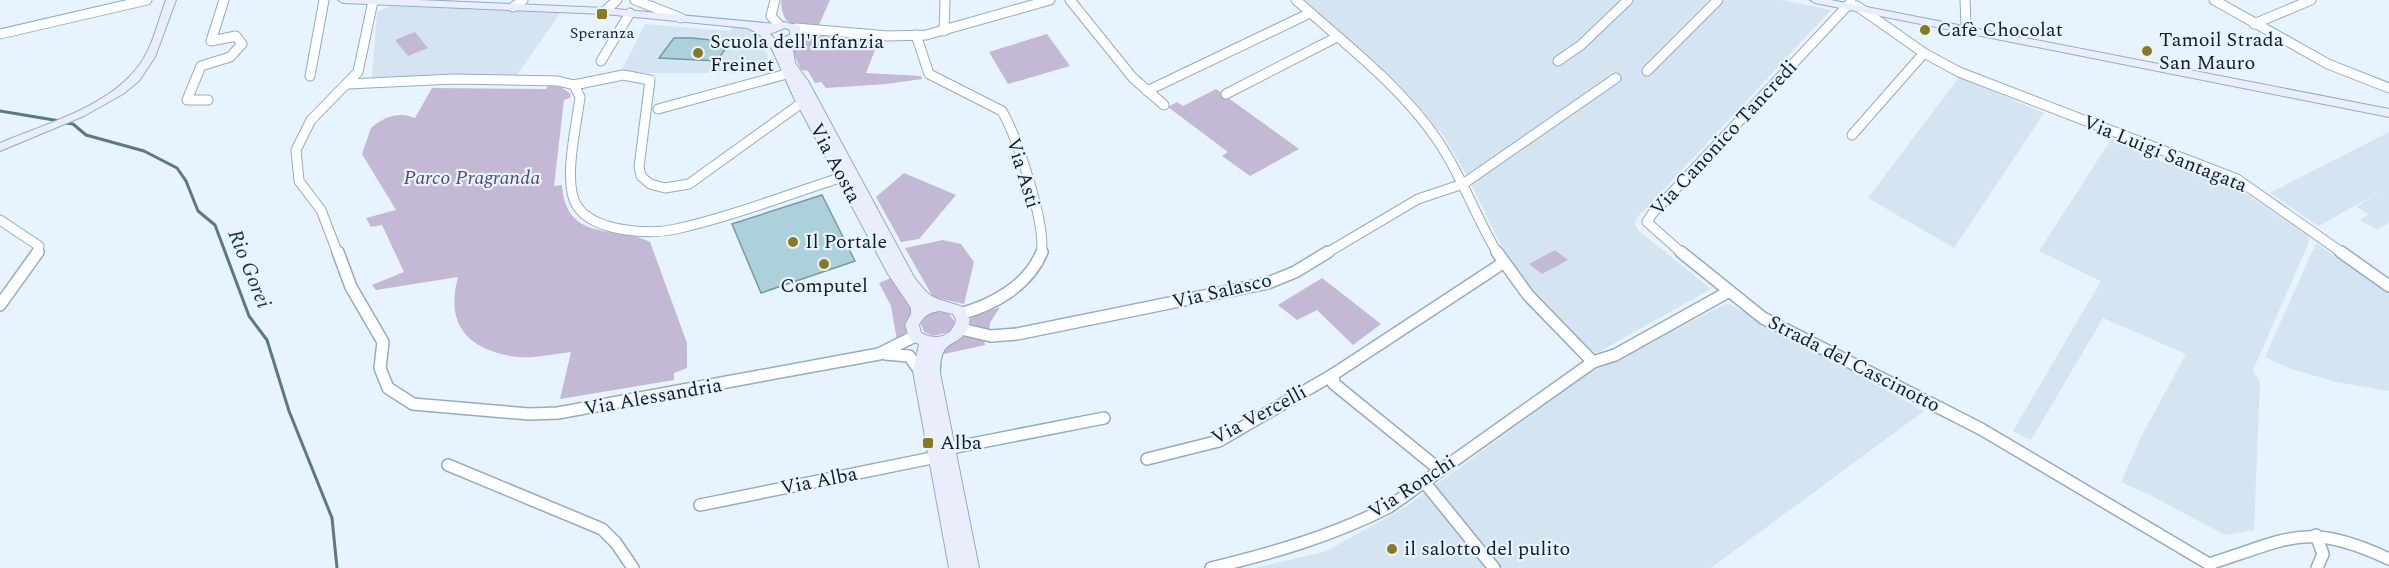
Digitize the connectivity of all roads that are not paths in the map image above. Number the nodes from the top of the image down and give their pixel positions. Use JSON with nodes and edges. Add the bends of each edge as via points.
{"nodes":[{"id":1,"x":147,"y":0,"type":"edge"},
{"id":2,"x":171,"y":0,"type":"edge"},
{"id":3,"x":224,"y":0,"type":"edge"},
{"id":4,"x":324,"y":0,"type":"edge"},
{"id":5,"x":344,"y":0,"type":"edge"},
{"id":6,"x":523,"y":0,"type":"edge"},
{"id":7,"x":617,"y":0,"type":"edge"},
{"id":8,"x":635,"y":0,"type":"edge"},
{"id":9,"x":775,"y":0,"type":"edge"},
{"id":10,"x":945,"y":0,"type":"edge"},
{"id":11,"x":1050,"y":0,"type":"edge"},
{"id":12,"x":1070,"y":0,"type":"edge"},
{"id":13,"x":1296,"y":0,"type":"edge"},
{"id":14,"x":1628,"y":0,"type":"edge"},
{"id":15,"x":1718,"y":0,"type":"edge"},
{"id":16,"x":1815,"y":0,"type":"edge"},
{"id":17,"x":1965,"y":0,"type":"edge"},
{"id":18,"x":2214,"y":0,"type":"edge"},
{"id":19,"x":2311,"y":0,"type":"edge"},
{"id":20,"x":374,"y":1,"type":"edge"},
{"id":21,"x":438,"y":2,"type":"edge"},
{"id":22,"x":1847,"y":2,"type":"edge"},
{"id":23,"x":480,"y":3,"type":"edge"},
{"id":24,"x":513,"y":7,"type":"junction"},
{"id":25,"x":1862,"y":9,"type":"junction"},
{"id":26,"x":605,"y":11,"type":"junction"},
{"id":27,"x":630,"y":13,"type":"junction"},
{"id":28,"x":1310,"y":13,"type":"junction"},
{"id":29,"x":681,"y":18,"type":"junction"},
{"id":30,"x":1966,"y":24,"type":"junction"},
{"id":31,"x":2254,"y":24,"type":"junction"},
{"id":32,"x":800,"y":30,"type":"junction"},
{"id":33,"x":944,"y":31,"type":"junction"},
{"id":34,"x":772,"y":32,"type":"junction"},
{"id":35,"x":0,"y":33,"type":"edge"},
{"id":36,"x":916,"y":35,"type":"junction"},
{"id":37,"x":1337,"y":37,"type":"junction"},
{"id":38,"x":787,"y":41,"type":"junction"},
{"id":39,"x":1924,"y":53,"type":"junction"},
{"id":40,"x":601,"y":61,"type":"dead end"},
{"id":41,"x":1558,"y":61,"type":"dead end"},
{"id":42,"x":1647,"y":71,"type":"dead end"},
{"id":43,"x":791,"y":73,"type":"junction"},
{"id":44,"x":310,"y":76,"type":"dead end"},
{"id":45,"x":1616,"y":78,"type":"dead end"},
{"id":46,"x":348,"y":84,"type":"junction"},
{"id":47,"x":574,"y":85,"type":"junction"},
{"id":48,"x":2389,"y":88,"type":"edge"},
{"id":49,"x":1147,"y":91,"type":"junction"},
{"id":50,"x":1226,"y":94,"type":"dead end"},
{"id":51,"x":208,"y":100,"type":"dead end"},
{"id":52,"x":802,"y":102,"type":"junction"},
{"id":53,"x":1164,"y":105,"type":"dead end"},
{"id":54,"x":2389,"y":106,"type":"edge"},
{"id":55,"x":658,"y":109,"type":"dead end"},
{"id":56,"x":2389,"y":114,"type":"edge"},
{"id":57,"x":1852,"y":135,"type":"dead end"},
{"id":58,"x":0,"y":147,"type":"edge"},
{"id":59,"x":843,"y":177,"type":"junction"},
{"id":60,"x":1464,"y":184,"type":"junction"},
{"id":61,"x":0,"y":220,"type":"edge"},
{"id":62,"x":873,"y":221,"type":"junction"},
{"id":63,"x":1503,"y":263,"type":"junction"},
{"id":64,"x":2389,"y":286,"type":"edge"},
{"id":65,"x":1728,"y":292,"type":"junction"},
{"id":66,"x":0,"y":305,"type":"edge"},
{"id":67,"x":938,"y":306,"type":"junction"},
{"id":68,"x":960,"y":314,"type":"junction"},
{"id":69,"x":918,"y":315,"type":"junction"},
{"id":70,"x":961,"y":329,"type":"junction"},
{"id":71,"x":927,"y":340,"type":"junction"},
{"id":72,"x":879,"y":354,"type":"junction"},
{"id":73,"x":1593,"y":362,"type":"junction"},
{"id":74,"x":920,"y":371,"type":"junction"},
{"id":75,"x":1334,"y":374,"type":"junction"},
{"id":76,"x":1104,"y":418,"type":"dead end"},
{"id":77,"x":943,"y":455,"type":"junction"},
{"id":78,"x":1146,"y":459,"type":"dead end"},
{"id":79,"x":448,"y":465,"type":"dead end"},
{"id":80,"x":1440,"y":470,"type":"junction"},
{"id":81,"x":1425,"y":483,"type":"junction"},
{"id":82,"x":700,"y":505,"type":"dead end"},
{"id":83,"x":2316,"y":535,"type":"junction"},
{"id":84,"x":2389,"y":559,"type":"edge"},
{"id":85,"x":633,"y":568,"type":"edge"},
{"id":86,"x":957,"y":568,"type":"edge"},
{"id":87,"x":971,"y":568,"type":"edge"},
{"id":88,"x":1211,"y":568,"type":"edge"},
{"id":89,"x":1494,"y":568,"type":"edge"},
{"id":90,"x":2317,"y":568,"type":"edge"}],
"edges":[{"from":1,"to":35,"type":"street"},
{"from":2,"to":58,"type":"street","via":[[146,64],[136,77],[101,102]]},
{"from":3,"to":51,"type":"street","via":[[211,41],[236,36],[242,44],[231,58],[201,66],[187,100]]},
{"from":4,"to":44,"type":"street"},
{"from":5,"to":20,"type":"street"},
{"from":6,"to":24,"type":"street"},
{"from":7,"to":26,"type":"street"},
{"from":8,"to":29,"type":"street"},
{"from":9,"to":34,"type":"street"},
{"from":10,"to":33,"type":"street"},
{"from":11,"to":33,"type":"street"},
{"from":12,"to":49,"type":"street"},
{"from":13,"to":28,"type":"street"},
{"from":14,"to":41,"type":"street","via":[[1581,45]]},
{"from":15,"to":42,"type":"street"},
{"from":16,"to":22,"type":"street"},
{"from":17,"to":30,"type":"street"},
{"from":18,"to":31,"type":"street"},
{"from":19,"to":31,"type":"street"},
{"from":20,"to":21,"type":"street"},
{"from":20,"to":46,"type":"street","via":[[358,72]]},
{"from":21,"to":23,"type":"street"},
{"from":22,"to":25,"type":"street"},
{"from":22,"to":30,"type":"street"},
{"from":22,"to":65,"type":"street","name":"Via Canonico Tancredi","via":[[1647,222]]},
{"from":23,"to":24,"type":"street"},
{"from":24,"to":26,"type":"street"},
{"from":25,"to":39,"type":"street","name":"Via Luigi Santagata"},
{"from":25,"to":56,"type":"street"},
{"from":26,"to":27,"type":"street"},
{"from":27,"to":29,"type":"street"},
{"from":27,"to":40,"type":"street"},
{"from":28,"to":37,"type":"street"},
{"from":28,"to":49,"type":"street"},
{"from":29,"to":34,"type":"street","via":[[740,23]]},
{"from":30,"to":54,"type":"street"},
{"from":31,"to":48,"type":"street","via":[[2328,64]]},
{"from":32,"to":34,"type":"street"},
{"from":32,"to":36,"type":"street"},
{"from":32,"to":38,"type":"street"},
{"from":33,"to":36,"type":"street"},
{"from":34,"to":38,"type":"street"},
{"from":34,"to":43,"type":"street","name":"Via Aosta"},
{"from":36,"to":68,"type":"street","name":"Via Asti","via":[[929,74],[1002,111],[1041,229],[1042,253],[1036,264],[990,304]]},
{"from":37,"to":50,"type":"street"},
{"from":37,"to":60,"type":"street","via":[[1393,87],[1431,130]]},
{"from":38,"to":43,"type":"street","name":"Via Aosta"},
{"from":39,"to":57,"type":"street"},
{"from":39,"to":64,"type":"street","name":"Via Luigi Santagata","via":[[1973,78],[2236,179]]},
{"from":43,"to":52,"type":"street","name":"Via Aosta"},
{"from":43,"to":55,"type":"street"},
{"from":43,"to":62,"type":"street","name":"Via Aosta","via":[[802,81]]},
{"from":45,"to":60,"type":"street"},
{"from":46,"to":47,"type":"street","via":[[454,79],[558,81]]},
{"from":46,"to":72,"type":"street","name":"Via Alessandria","via":[[311,120],[296,150],[299,181],[321,210],[351,287],[383,342],[380,368],[388,388],[413,404],[558,413]]},
{"from":47,"to":52,"type":"street","via":[[613,77],[650,80],[639,167],[641,176],[650,184],[665,188],[689,184]]},
{"from":47,"to":59,"type":"street","via":[[580,97],[570,183],[577,206],[592,219],[616,228],[643,232],[675,229]]},
{"from":49,"to":53,"type":"street"},
{"from":52,"to":59,"type":"street","name":"Via Aosta"},
{"from":59,"to":62,"type":"street","name":"Via Aosta"},
{"from":60,"to":63,"type":"street"},
{"from":60,"to":70,"type":"street","name":"Via Salasco","via":[[1418,199],[1295,272],[1268,283],[1017,334],[991,336]]},
{"from":61,"to":66,"type":"street","via":[[39,246],[37,256]]},
{"from":62,"to":67,"type":"street","name":"Via Aosta","via":[[922,298]]},
{"from":62,"to":69,"type":"street","name":"Via Aosta","via":[[900,282],[918,308]]},
{"from":63,"to":73,"type":"street","via":[[1537,307]]},
{"from":63,"to":75,"type":"street","name":"Via Vercelli"},
{"from":65,"to":73,"type":"street","via":[[1616,355]]},
{"from":65,"to":83,"type":"street","name":"Strada del Cascinotto","via":[[1763,318],[2035,459],[2209,564],[2273,543]]},
{"from":67,"to":68,"type":"street"},
{"from":67,"to":69,"type":"street"},
{"from":68,"to":70,"type":"street"},
{"from":69,"to":71,"type":"street","via":[[912,325]]},
{"from":70,"to":71,"type":"street","via":[[956,336]]},
{"from":71,"to":72,"type":"street","name":"Via Alessandria"},
{"from":71,"to":74,"type":"street"},
{"from":71,"to":77,"type":"street"},
{"from":72,"to":74,"type":"street","via":[[909,356]]},
{"from":73,"to":80,"type":"street","name":"Via Ronchi"},
{"from":74,"to":77,"type":"street"},
{"from":75,"to":78,"type":"street","name":"Via Vercelli","via":[[1219,441]]},
{"from":75,"to":80,"type":"street","name":"Via Vercelli","via":[[1333,383]]},
{"from":76,"to":77,"type":"street","via":[[956,447]]},
{"from":77,"to":82,"type":"street","name":"Via Alba"},
{"from":77,"to":86,"type":"street"},
{"from":77,"to":87,"type":"street"},
{"from":79,"to":85,"type":"street","via":[[602,529]]},
{"from":80,"to":81,"type":"street","name":"Via Ronchi"},
{"from":81,"to":88,"type":"street","name":"Via Ronchi","via":[[1343,531]]},
{"from":81,"to":89,"type":"street"},
{"from":83,"to":84,"type":"street","name":"Strada del Cascinotto","via":[[2356,543]]},
{"from":83,"to":90,"type":"street","via":[[2323,554]]}]}
